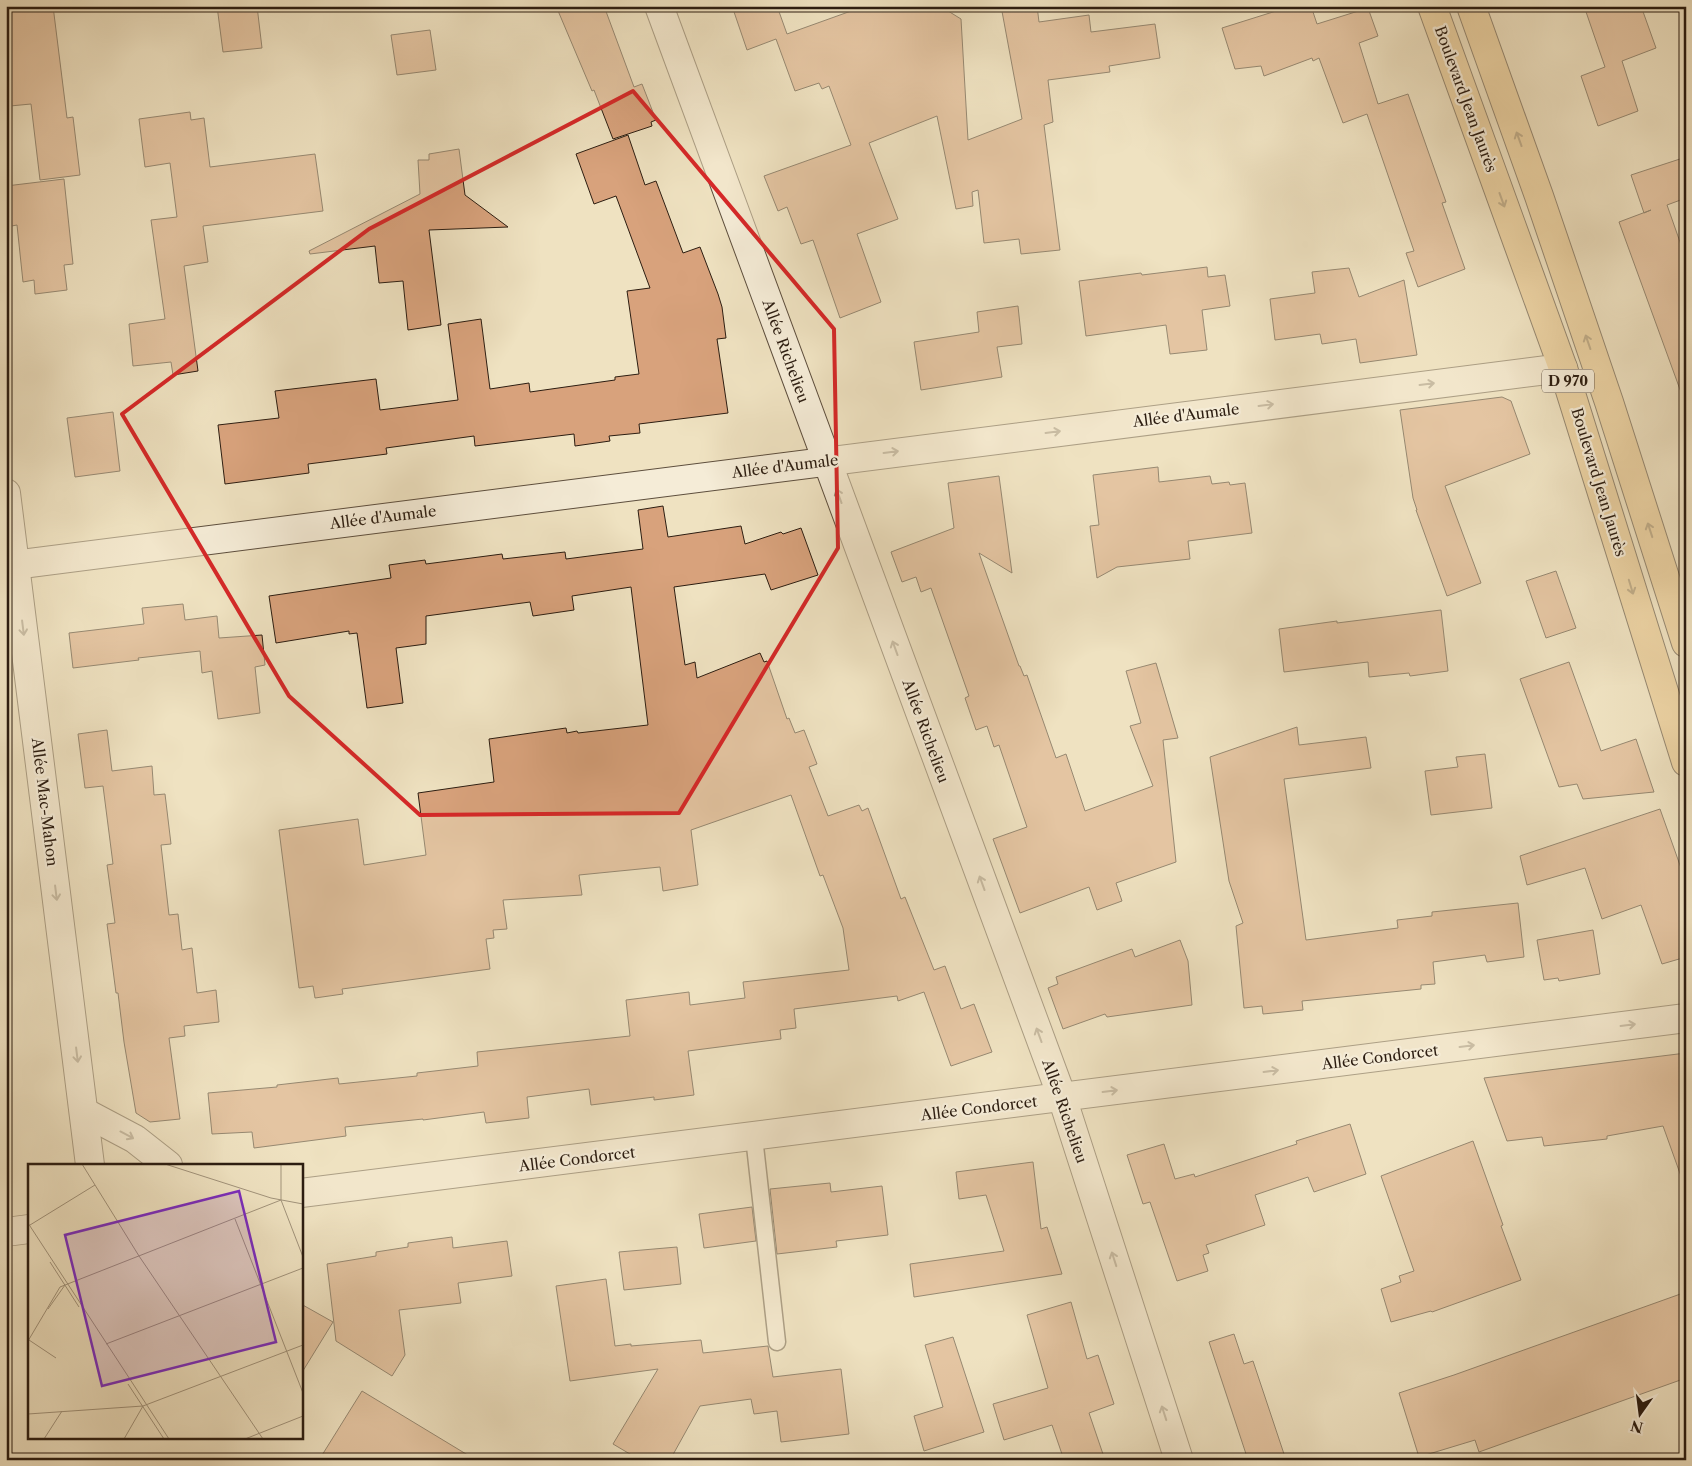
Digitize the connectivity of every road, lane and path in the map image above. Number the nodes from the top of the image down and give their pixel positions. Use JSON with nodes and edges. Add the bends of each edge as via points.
{"nodes":[{"id":1,"x":658,"y":6,"type":"edge"},
{"id":2,"x":1432,"y":6,"type":"edge"},
{"id":3,"x":1471,"y":6,"type":"edge"},
{"id":4,"x":1563,"y":368,"type":"junction"},
{"id":5,"x":826,"y":460,"type":"junction"},
{"id":6,"x":6,"y":493,"type":"edge"},
{"id":7,"x":11,"y":566,"type":"edge"},
{"id":8,"x":1686,"y":643,"type":"edge"},
{"id":9,"x":1686,"y":762,"type":"edge"},
{"id":10,"x":1686,"y":1018,"type":"edge"},
{"id":11,"x":1062,"y":1097,"type":"junction"},
{"id":12,"x":84,"y":1112,"type":"junction"},
{"id":13,"x":754,"y":1137,"type":"junction"},
{"id":14,"x":90,"y":1164,"type":"edge"},
{"id":15,"x":167,"y":1164,"type":"edge"},
{"id":16,"x":302,"y":1193,"type":"edge"},
{"id":17,"x":28,"y":1229,"type":"edge"},
{"id":18,"x":6,"y":1232,"type":"edge"},
{"id":19,"x":777,"y":1342,"type":"dead end"},
{"id":20,"x":1178,"y":1460,"type":"edge"}],
"edges":[{"from":1,"to":5,"type":"street","name":"Allée Richelieu"},
{"from":2,"to":4,"type":"main road","name":"Boulevard Jean Jaurès","number":"D 970","one_way":true},
{"from":8,"to":3,"type":"main road","number":"D 970","one_way":true,"via":[[1606,393]]},
{"from":5,"to":4,"type":"street","name":"Allée d'Aumale","one_way":true},
{"from":4,"to":9,"type":"main road","name":"Boulevard Jean Jaurès","number":"D 970","one_way":true},
{"from":5,"to":7,"type":"street","name":"Allée d'Aumale"},
{"from":11,"to":5,"type":"street","name":"Allée Richelieu","one_way":true},
{"from":6,"to":7,"type":"street","name":"Allée Mac-Mahon"},
{"from":7,"to":12,"type":"street","name":"Allée Mac-Mahon","one_way":true},
{"from":11,"to":10,"type":"street","name":"Allée Condorcet","one_way":true},
{"from":11,"to":13,"type":"street","name":"Allée Condorcet"},
{"from":20,"to":11,"type":"street","name":"Allée Richelieu","one_way":true},
{"from":12,"to":14,"type":"street","name":"Allée Mac-Mahon"},
{"from":12,"to":15,"type":"street","one_way":true,"via":[[135,1139]]},
{"from":13,"to":16,"type":"street","name":"Allée Condorcet"},
{"from":13,"to":19,"type":"lane"},
{"from":17,"to":18,"type":"street"}]}
